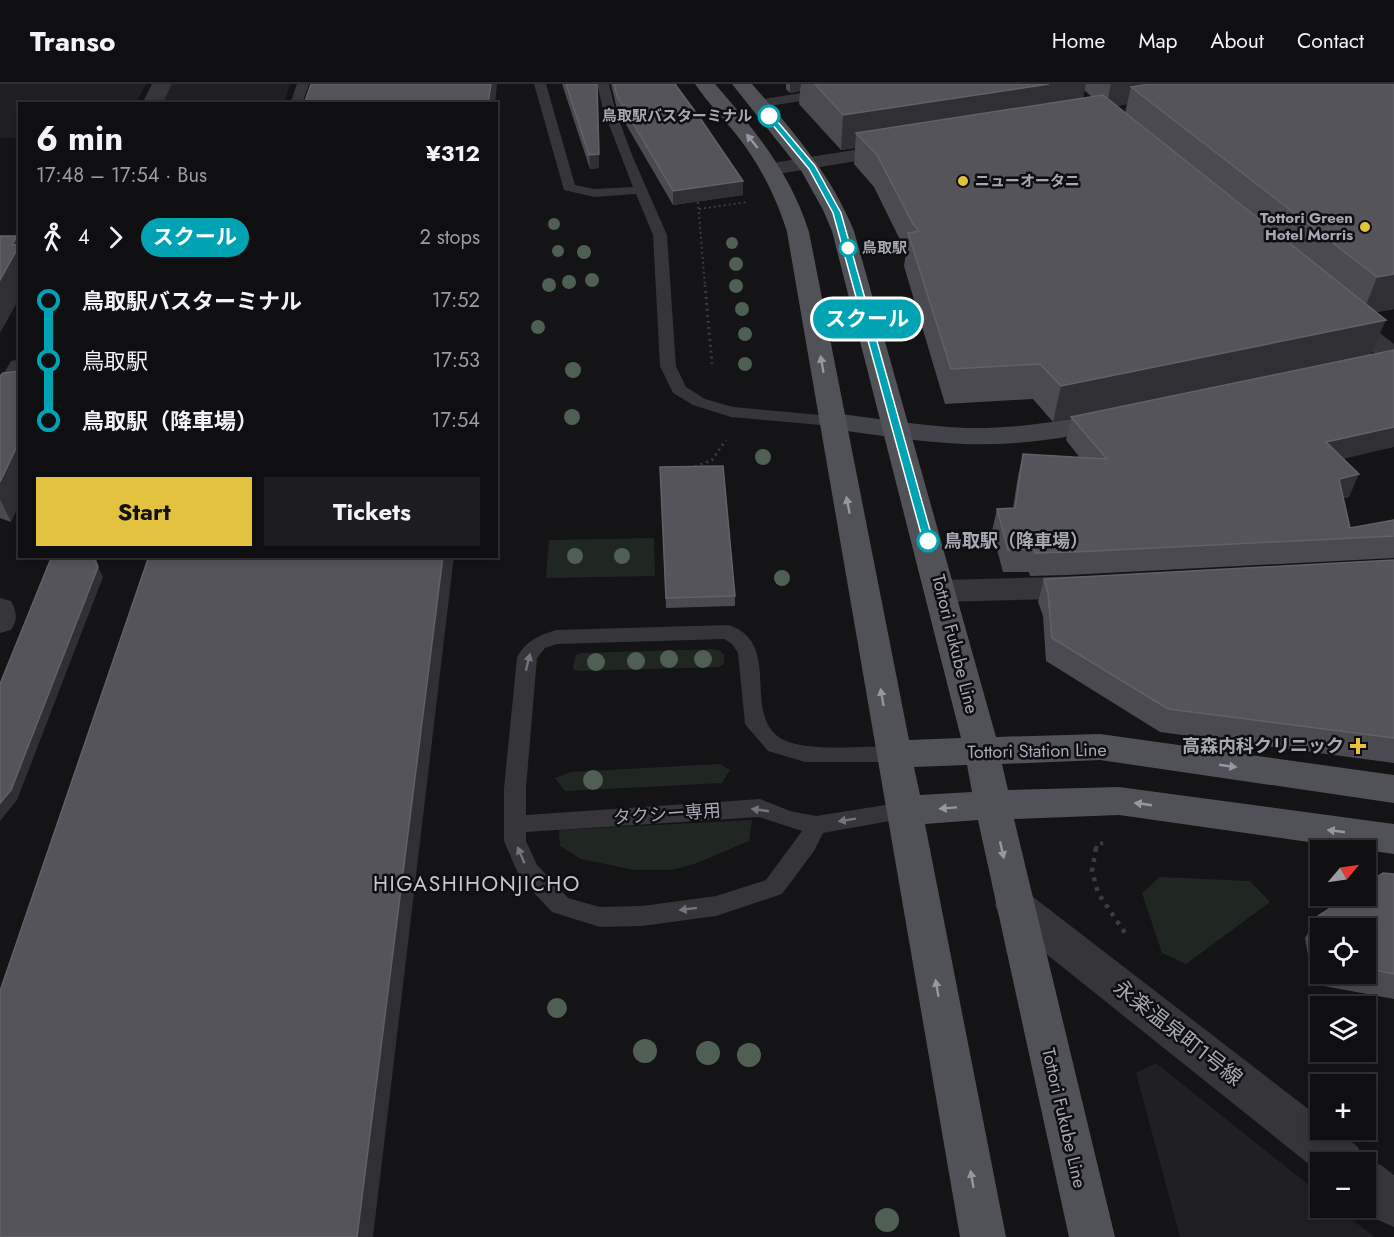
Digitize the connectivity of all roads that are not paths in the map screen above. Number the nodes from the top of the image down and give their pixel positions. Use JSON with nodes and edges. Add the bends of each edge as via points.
{"nodes":[{"id":1,"x":162,"y":84,"type":"edge"},
{"id":2,"x":303,"y":84,"type":"edge"},
{"id":3,"x":540,"y":84,"type":"edge"},
{"id":4,"x":603,"y":84,"type":"edge"},
{"id":5,"x":705,"y":84,"type":"edge"},
{"id":6,"x":816,"y":84,"type":"edge"},
{"id":7,"x":864,"y":84,"type":"edge"},
{"id":8,"x":752,"y":95,"type":"edge"},
{"id":9,"x":153,"y":102,"type":"edge"},
{"id":10,"x":297,"y":102,"type":"edge"},
{"id":11,"x":916,"y":147,"type":"edge"},
{"id":12,"x":808,"y":163,"type":"junction"},
{"id":13,"x":772,"y":169,"type":"junction"},
{"id":14,"x":640,"y":190,"type":"junction"},
{"id":15,"x":1327,"y":304,"type":"edge"},
{"id":16,"x":1394,"y":359,"type":"edge"},
{"id":17,"x":1360,"y":367,"type":"edge"},
{"id":18,"x":1132,"y":415,"type":"edge"},
{"id":19,"x":832,"y":421,"type":"junction"},
{"id":20,"x":897,"y":428,"type":"junction"},
{"id":21,"x":1115,"y":585,"type":"edge"},
{"id":22,"x":941,"y":591,"type":"junction"},
{"id":23,"x":0,"y":609,"type":"edge"},
{"id":24,"x":0,"y":622,"type":"edge"},
{"id":25,"x":982,"y":752,"type":"junction"},
{"id":26,"x":892,"y":754,"type":"junction"},
{"id":27,"x":1394,"y":789,"type":"edge"},
{"id":28,"x":992,"y":805,"type":"junction"},
{"id":29,"x":904,"y":811,"type":"junction"},
{"id":30,"x":516,"y":824,"type":"junction"},
{"id":31,"x":816,"y":825,"type":"junction"},
{"id":32,"x":1394,"y":839,"type":"edge"},
{"id":33,"x":1014,"y":905,"type":"junction"},
{"id":34,"x":1329,"y":1152,"type":"edge"},
{"id":35,"x":1376,"y":1190,"type":"edge"},
{"id":36,"x":1394,"y":1204,"type":"edge"},
{"id":37,"x":983,"y":1237,"type":"edge"},
{"id":38,"x":1092,"y":1237,"type":"edge"}],
"edges":[{"from":1,"to":9,"type":"street"},
{"from":2,"to":10,"type":"lane"},
{"from":3,"to":14,"type":"lane","via":[[569,187],[589,192]]},
{"from":4,"to":14,"type":"lane"},
{"from":13,"to":5,"type":"main road","one_way":true},
{"from":6,"to":8,"type":"lane","via":[[810,90]]},
{"from":7,"to":8,"type":"lane","via":[[863,88]]},
{"from":8,"to":12,"type":"main road","name":"Tottori Fukube Line"},
{"from":11,"to":12,"type":"street"},
{"from":12,"to":13,"type":"street"},
{"from":12,"to":20,"type":"main road","name":"Tottori Fukube Line","via":[[829,195],[843,231]]},
{"from":19,"to":13,"type":"main road","one_way":true,"via":[[798,232],[787,196]]},
{"from":14,"to":19,"type":"lane","via":[[660,235],[668,366],[679,390],[699,402],[731,412]]},
{"from":15,"to":16,"type":"street"},
{"from":16,"to":17,"type":"street"},
{"from":18,"to":20,"type":"street","via":[[1053,432],[984,436]]},
{"from":19,"to":20,"type":"street"},
{"from":26,"to":19,"type":"main road","one_way":true},
{"from":20,"to":22,"type":"main road","name":"Tottori Fukube Line"},
{"from":21,"to":22,"type":"street"},
{"from":22,"to":25,"type":"main road","name":"Tottori Fukube Line"},
{"from":23,"to":24,"type":"street"},
{"from":25,"to":26,"type":"main road","name":"Tottori Station Line"},
{"from":25,"to":27,"type":"main road","name":"Tottori Station Line","one_way":true,"via":[[1100,747]]},
{"from":25,"to":28,"type":"main road","name":"Tottori Fukube Line"},
{"from":26,"to":29,"type":"main road"},
{"from":30,"to":26,"type":"lane","one_way":true,"via":[[515,788],[527,657],[538,643],[556,637],[728,632],[748,652],[755,724],[775,745],[805,754]]},
{"from":28,"to":29,"type":"main road","one_way":true},
{"from":32,"to":28,"type":"main road","one_way":true,"via":[[1119,801]]},
{"from":28,"to":33,"type":"main road","name":"Tottori Fukube Line","one_way":true},
{"from":29,"to":31,"type":"lane","one_way":true},
{"from":37,"to":29,"type":"main road","one_way":true},
{"from":31,"to":30,"type":"lane","name":"タクシー専用","one_way":true,"via":[[760,808]]},
{"from":31,"to":30,"type":"lane","one_way":true,"via":[[774,887],[716,906],[600,917],[560,905],[528,872],[515,841]]},
{"from":33,"to":34,"type":"street","name":"永楽温泉町1号線"},
{"from":33,"to":38,"type":"main road","name":"Tottori Fukube Line"},
{"from":35,"to":36,"type":"street"}]}
